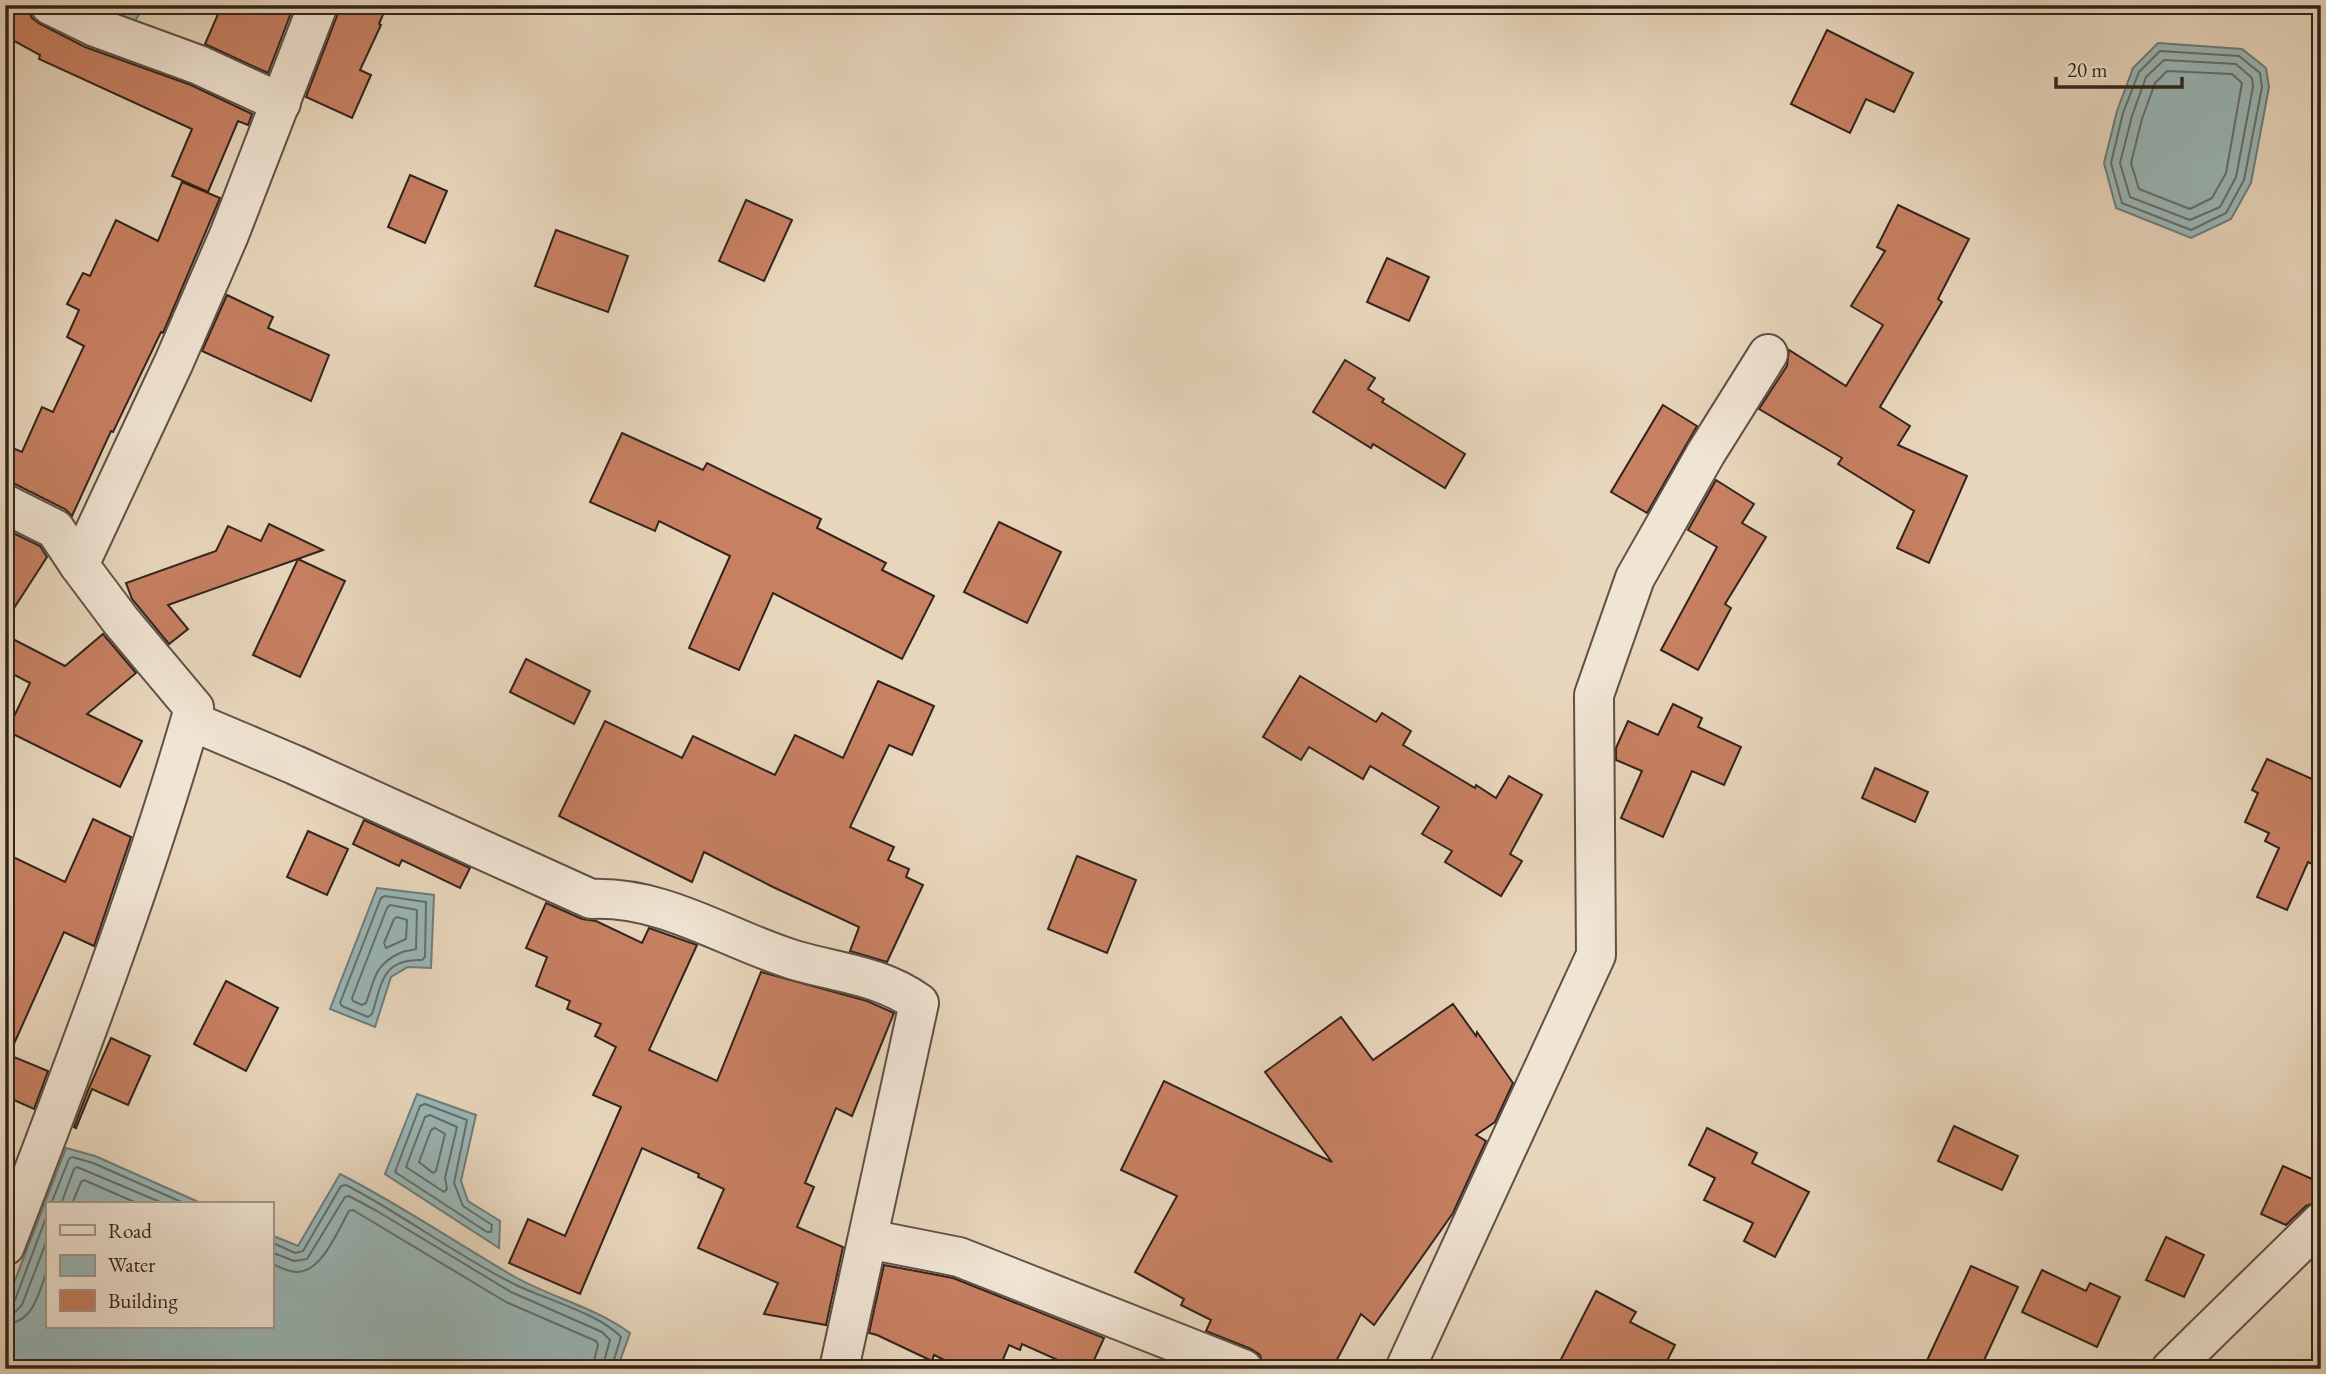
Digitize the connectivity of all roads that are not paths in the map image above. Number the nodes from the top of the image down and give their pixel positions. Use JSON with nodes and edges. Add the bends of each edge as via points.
{"nodes":[{"id":1,"x":50,"y":5,"type":"edge"},
{"id":2,"x":318,"y":5,"type":"edge"},
{"id":3,"x":281,"y":103,"type":"junction"},
{"id":4,"x":1769,"y":354,"type":"dead end"},
{"id":5,"x":5,"y":504,"type":"edge"},
{"id":6,"x":79,"y":565,"type":"junction"},
{"id":7,"x":191,"y":721,"type":"junction"},
{"id":8,"x":2321,"y":1222,"type":"edge"},
{"id":9,"x":868,"y":1239,"type":"junction"},
{"id":10,"x":5,"y":1246,"type":"edge"},
{"id":11,"x":839,"y":1369,"type":"edge"},
{"id":12,"x":1243,"y":1369,"type":"edge"},
{"id":13,"x":1405,"y":1369,"type":"edge"},
{"id":14,"x":2171,"y":1369,"type":"edge"}],
"edges":[{"from":1,"to":3,"type":"street"},
{"from":2,"to":3,"type":"street"},
{"from":3,"to":6,"type":"street","via":[[174,362]]},
{"from":4,"to":13,"type":"street","via":[[1635,578],[1594,695],[1597,954]]},
{"from":5,"to":6,"type":"street","via":[[55,528]]},
{"from":6,"to":7,"type":"street","via":[[194,708]]},
{"from":7,"to":9,"type":"street","via":[[591,899],[612,898],[673,911],[793,960],[899,989],[919,1003]]},
{"from":7,"to":10,"type":"street","via":[[83,1044]]},
{"from":8,"to":14,"type":"street"},
{"from":9,"to":11,"type":"street"},
{"from":9,"to":12,"type":"street","via":[[959,1257]]}]}
